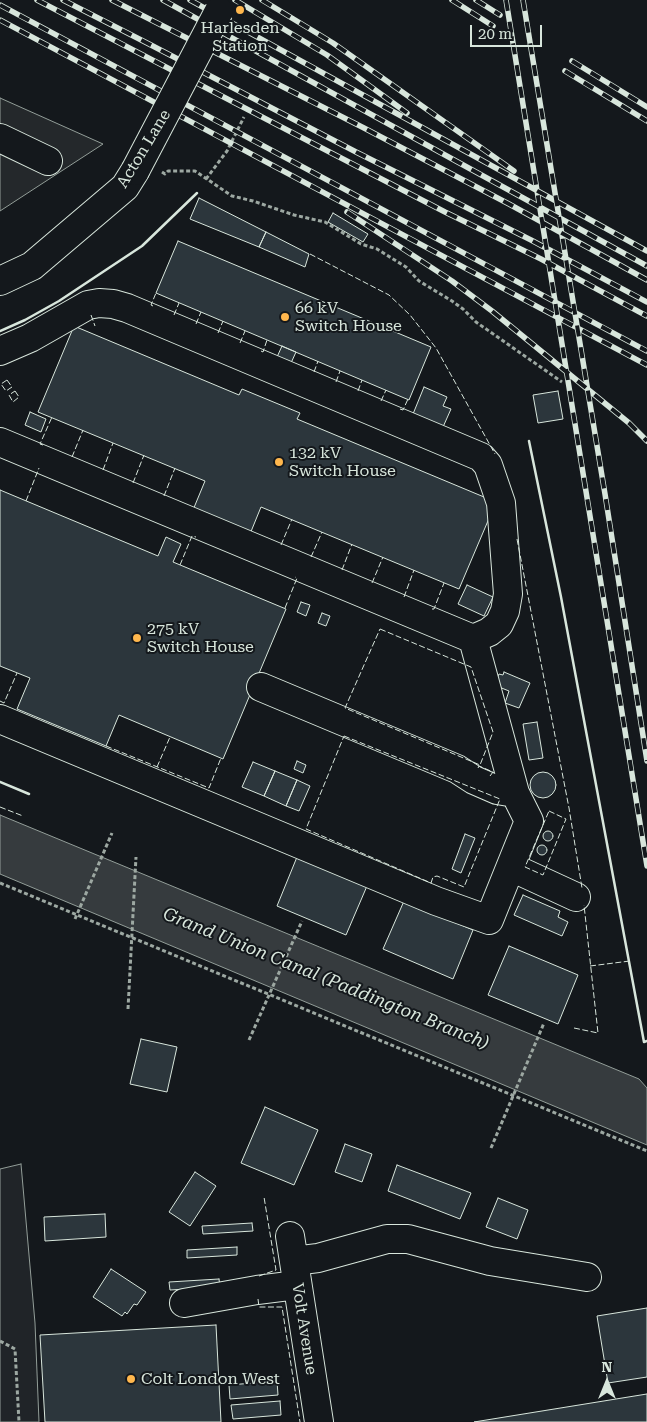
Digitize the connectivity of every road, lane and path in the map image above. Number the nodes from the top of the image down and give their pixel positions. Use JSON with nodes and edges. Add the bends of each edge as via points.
{"nodes":[{"id":1,"x":224,"y":0,"type":"edge"},
{"id":2,"x":244,"y":117,"type":"dead end"},
{"id":3,"x":0,"y":138,"type":"edge"},
{"id":4,"x":48,"y":161,"type":"dead end"},
{"id":5,"x":168,"y":171,"type":"dead end"},
{"id":6,"x":206,"y":178,"type":"junction"},
{"id":7,"x":0,"y":282,"type":"edge"},
{"id":8,"x":0,"y":351,"type":"edge"},
{"id":9,"x":562,"y":382,"type":"dead end"},
{"id":10,"x":0,"y":442,"type":"edge"},
{"id":11,"x":473,"y":639,"type":"junction"},
{"id":12,"x":261,"y":687,"type":"dead end"},
{"id":13,"x":0,"y":719,"type":"edge"},
{"id":14,"x":515,"y":793,"type":"junction"},
{"id":15,"x":112,"y":833,"type":"dead end"},
{"id":16,"x":136,"y":857,"type":"dead end"},
{"id":17,"x":511,"y":867,"type":"junction"},
{"id":18,"x":0,"y":883,"type":"edge"},
{"id":19,"x":576,"y":897,"type":"dead end"},
{"id":20,"x":75,"y":918,"type":"dead end"},
{"id":21,"x":302,"y":921,"type":"dead end"},
{"id":22,"x":128,"y":1009,"type":"dead end"},
{"id":23,"x":544,"y":1023,"type":"dead end"},
{"id":24,"x":249,"y":1040,"type":"dead end"},
{"id":25,"x":491,"y":1148,"type":"dead end"},
{"id":26,"x":647,"y":1151,"type":"edge"},
{"id":27,"x":294,"y":1261,"type":"junction"},
{"id":28,"x":587,"y":1276,"type":"dead end"},
{"id":29,"x":184,"y":1303,"type":"dead end"},
{"id":30,"x":0,"y":1341,"type":"edge"},
{"id":31,"x":19,"y":1422,"type":"edge"},
{"id":32,"x":319,"y":1422,"type":"edge"}],
"edges":[{"from":1,"to":7,"type":"main road","name":"Acton Lane","bridge":true,"via":[[125,188],[32,266]]},
{"from":2,"to":6,"type":"path","via":[[227,151]]},
{"from":3,"to":4,"type":"main road"},
{"from":5,"to":6,"type":"path","via":[[195,171]]},
{"from":6,"to":9,"type":"path","via":[[232,196],[325,222],[361,244],[377,249],[406,266],[419,281],[452,301],[476,322]]},
{"from":8,"to":11,"type":"main road","via":[[88,305],[113,304],[481,458],[488,465],[501,503],[508,594],[499,624]]},
{"from":10,"to":11,"type":"main road"},
{"from":11,"to":14,"type":"main road"},
{"from":12,"to":14,"type":"main road","via":[[457,769],[497,790]]},
{"from":13,"to":17,"type":"main road","via":[[436,901],[489,920]]},
{"from":14,"to":17,"type":"main road","via":[[530,821]]},
{"from":15,"to":20,"type":"path","bridge":true},
{"from":16,"to":22,"type":"path","bridge":true},
{"from":17,"to":19,"type":"main road"},
{"from":18,"to":26,"type":"path"},
{"from":21,"to":24,"type":"path","bridge":true},
{"from":23,"to":25,"type":"path","bridge":true},
{"from":27,"to":28,"type":"main road","via":[[318,1258],[387,1239],[408,1239],[490,1261]]},
{"from":27,"to":29,"type":"main road","via":[[257,1290]]},
{"from":27,"to":32,"type":"main road","name":"Volt Avenue"},
{"from":30,"to":31,"type":"path","via":[[15,1349]]}]}
